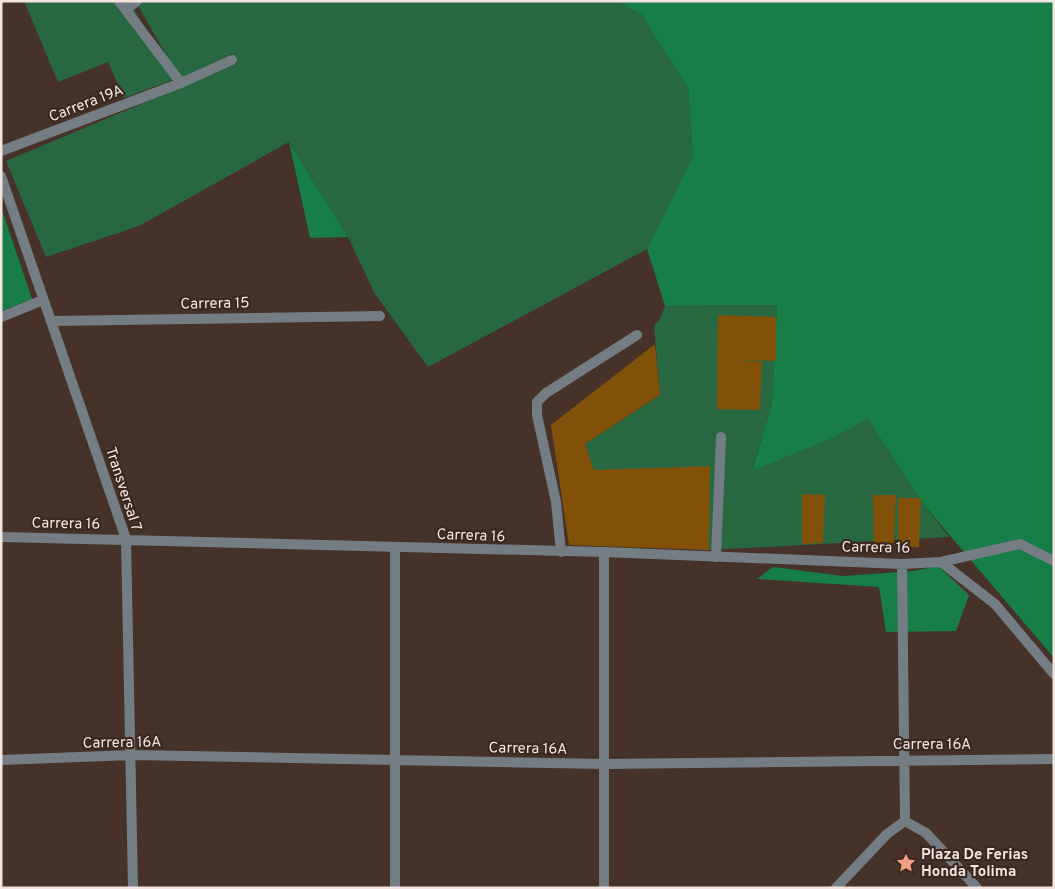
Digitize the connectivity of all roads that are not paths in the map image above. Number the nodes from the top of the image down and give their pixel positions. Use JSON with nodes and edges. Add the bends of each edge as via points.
{"nodes":[{"id":1,"x":118,"y":1,"type":"edge"},
{"id":2,"x":137,"y":1,"type":"edge"},
{"id":3,"x":126,"y":10,"type":"junction"},
{"id":4,"x":232,"y":60,"type":"dead end"},
{"id":5,"x":181,"y":83,"type":"junction"},
{"id":6,"x":1,"y":151,"type":"edge"},
{"id":7,"x":1,"y":176,"type":"edge"},
{"id":8,"x":44,"y":300,"type":"junction"},
{"id":9,"x":380,"y":316,"type":"dead end"},
{"id":10,"x":1,"y":317,"type":"edge"},
{"id":11,"x":51,"y":321,"type":"junction"},
{"id":12,"x":637,"y":335,"type":"dead end"},
{"id":13,"x":721,"y":437,"type":"dead end"},
{"id":14,"x":1,"y":537,"type":"edge"},
{"id":15,"x":126,"y":539,"type":"junction"},
{"id":16,"x":395,"y":548,"type":"junction"},
{"id":17,"x":561,"y":552,"type":"junction"},
{"id":18,"x":604,"y":552,"type":"junction"},
{"id":19,"x":716,"y":557,"type":"junction"},
{"id":20,"x":1054,"y":561,"type":"edge"},
{"id":21,"x":941,"y":562,"type":"junction"},
{"id":22,"x":902,"y":564,"type":"junction"},
{"id":23,"x":1054,"y":674,"type":"edge"},
{"id":24,"x":132,"y":756,"type":"junction"},
{"id":25,"x":904,"y":759,"type":"junction"},
{"id":26,"x":1054,"y":759,"type":"edge"},
{"id":27,"x":1,"y":760,"type":"edge"},
{"id":28,"x":394,"y":761,"type":"junction"},
{"id":29,"x":604,"y":764,"type":"junction"},
{"id":30,"x":905,"y":821,"type":"junction"},
{"id":31,"x":133,"y":888,"type":"edge"},
{"id":32,"x":395,"y":888,"type":"edge"},
{"id":33,"x":604,"y":888,"type":"edge"},
{"id":34,"x":836,"y":888,"type":"edge"},
{"id":35,"x":976,"y":888,"type":"edge"}],
"edges":[{"from":1,"to":3,"type":"street"},
{"from":2,"to":3,"type":"street"},
{"from":3,"to":5,"type":"street"},
{"from":4,"to":5,"type":"street","name":"Carrera 19A"},
{"from":5,"to":6,"type":"street","name":"Carrera 19A"},
{"from":7,"to":8,"type":"street","name":"Transversal 7"},
{"from":8,"to":10,"type":"street"},
{"from":8,"to":11,"type":"street","name":"Transversal 7"},
{"from":9,"to":11,"type":"street","name":"Carrera 15"},
{"from":11,"to":15,"type":"street","name":"Transversal 7"},
{"from":12,"to":17,"type":"street","via":[[537,402],[556,502]]},
{"from":13,"to":19,"type":"street"},
{"from":14,"to":15,"type":"street","name":"Carrera 16"},
{"from":15,"to":16,"type":"street","name":"Carrera 16"},
{"from":15,"to":24,"type":"street","name":"Transversal 7"},
{"from":16,"to":17,"type":"street","name":"Carrera 16"},
{"from":16,"to":28,"type":"street"},
{"from":17,"to":18,"type":"street","name":"Carrera 16"},
{"from":18,"to":19,"type":"street","name":"Carrera 16"},
{"from":18,"to":29,"type":"street"},
{"from":19,"to":22,"type":"street","name":"Carrera 16"},
{"from":20,"to":21,"type":"street","name":"Carrera 16","via":[[1020,544]]},
{"from":21,"to":22,"type":"street","name":"Carrera 16"},
{"from":21,"to":23,"type":"street","via":[[995,604]]},
{"from":22,"to":25,"type":"street"},
{"from":24,"to":27,"type":"street","name":"Carrera 16A"},
{"from":24,"to":28,"type":"street","name":"Carrera 16A"},
{"from":24,"to":31,"type":"street","name":"Transversal 7"},
{"from":25,"to":26,"type":"street","name":"Carrera 16A"},
{"from":25,"to":29,"type":"street","name":"Carrera 16A"},
{"from":25,"to":30,"type":"street"},
{"from":28,"to":29,"type":"street","name":"Carrera 16A"},
{"from":28,"to":32,"type":"street"},
{"from":29,"to":33,"type":"street"},
{"from":30,"to":34,"type":"street","via":[[887,834]]},
{"from":30,"to":35,"type":"street","via":[[926,833]]}]}
